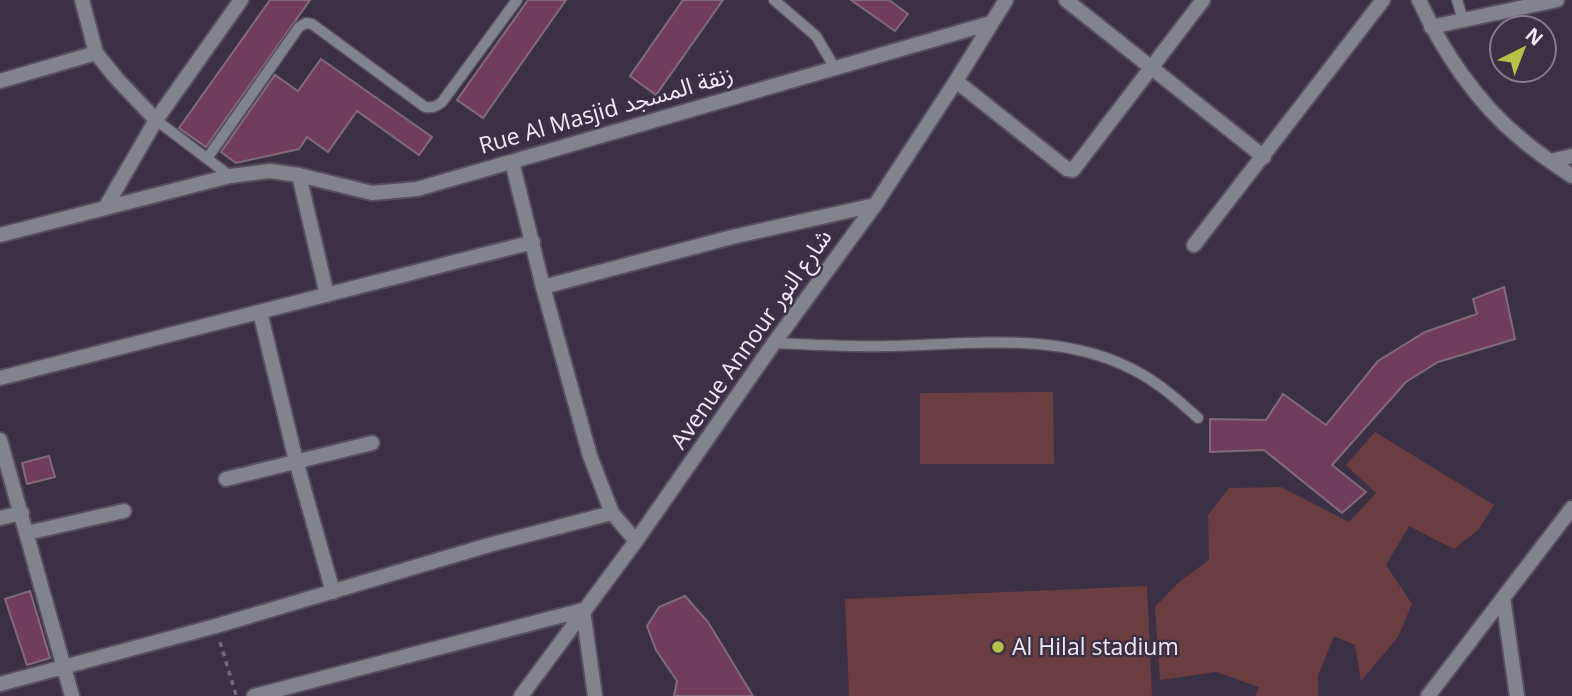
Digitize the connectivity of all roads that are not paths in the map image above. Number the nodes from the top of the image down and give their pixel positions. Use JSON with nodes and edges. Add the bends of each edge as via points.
{"nodes":[{"id":1,"x":82,"y":0,"type":"edge"},
{"id":2,"x":241,"y":0,"type":"edge"},
{"id":3,"x":516,"y":0,"type":"edge"},
{"id":4,"x":773,"y":0,"type":"edge"},
{"id":5,"x":1006,"y":0,"type":"edge"},
{"id":6,"x":1066,"y":0,"type":"edge"},
{"id":7,"x":1203,"y":0,"type":"edge"},
{"id":8,"x":1383,"y":0,"type":"edge"},
{"id":9,"x":1419,"y":0,"type":"edge"},
{"id":10,"x":1457,"y":0,"type":"edge"},
{"id":11,"x":1480,"y":0,"type":"edge"},
{"id":12,"x":1556,"y":0,"type":"edge"},
{"id":13,"x":1484,"y":16,"type":"junction"},
{"id":14,"x":1463,"y":20,"type":"junction"},
{"id":15,"x":991,"y":23,"type":"junction"},
{"id":16,"x":1432,"y":27,"type":"junction"},
{"id":17,"x":96,"y":53,"type":"junction"},
{"id":18,"x":835,"y":68,"type":"junction"},
{"id":19,"x":1150,"y":68,"type":"junction"},
{"id":20,"x":0,"y":81,"type":"edge"},
{"id":21,"x":957,"y":81,"type":"junction"},
{"id":22,"x":156,"y":120,"type":"junction"},
{"id":23,"x":1572,"y":156,"type":"edge"},
{"id":24,"x":208,"y":157,"type":"junction"},
{"id":25,"x":1264,"y":157,"type":"junction"},
{"id":26,"x":1550,"y":161,"type":"junction"},
{"id":27,"x":512,"y":162,"type":"junction"},
{"id":28,"x":299,"y":175,"type":"junction"},
{"id":29,"x":230,"y":176,"type":"junction"},
{"id":30,"x":1572,"y":176,"type":"edge"},
{"id":31,"x":875,"y":205,"type":"junction"},
{"id":32,"x":105,"y":208,"type":"junction"},
{"id":33,"x":0,"y":235,"type":"edge"},
{"id":34,"x":533,"y":242,"type":"junction"},
{"id":35,"x":1194,"y":245,"type":"dead end"},
{"id":36,"x":543,"y":287,"type":"junction"},
{"id":37,"x":327,"y":295,"type":"junction"},
{"id":38,"x":260,"y":312,"type":"junction"},
{"id":39,"x":774,"y":344,"type":"junction"},
{"id":40,"x":0,"y":378,"type":"edge"},
{"id":41,"x":1198,"y":418,"type":"dead end"},
{"id":42,"x":0,"y":440,"type":"edge"},
{"id":43,"x":372,"y":443,"type":"dead end"},
{"id":44,"x":296,"y":461,"type":"junction"},
{"id":45,"x":226,"y":480,"type":"dead end"},
{"id":46,"x":1572,"y":508,"type":"edge"},
{"id":47,"x":124,"y":511,"type":"dead end"},
{"id":48,"x":22,"y":513,"type":"junction"},
{"id":49,"x":612,"y":513,"type":"junction"},
{"id":50,"x":0,"y":518,"type":"edge"},
{"id":51,"x":27,"y":533,"type":"junction"},
{"id":52,"x":636,"y":541,"type":"junction"},
{"id":53,"x":332,"y":592,"type":"junction"},
{"id":54,"x":1503,"y":598,"type":"junction"},
{"id":55,"x":583,"y":610,"type":"junction"},
{"id":56,"x":63,"y":667,"type":"junction"},
{"id":57,"x":0,"y":684,"type":"edge"},
{"id":58,"x":72,"y":696,"type":"edge"},
{"id":59,"x":254,"y":696,"type":"edge"},
{"id":60,"x":521,"y":696,"type":"edge"},
{"id":61,"x":595,"y":696,"type":"edge"},
{"id":62,"x":1428,"y":696,"type":"edge"},
{"id":63,"x":1517,"y":696,"type":"edge"}],
"edges":[{"from":1,"to":17,"type":"street"},
{"from":2,"to":22,"type":"street"},
{"from":3,"to":24,"type":"lane","via":[[442,102],[431,108],[306,23]]},
{"from":4,"to":18,"type":"lane","via":[[816,36]]},
{"from":5,"to":15,"type":"street","name":"Avenue Annour شارع النور"},
{"from":6,"to":19,"type":"street"},
{"from":7,"to":19,"type":"street"},
{"from":8,"to":25,"type":"street"},
{"from":9,"to":16,"type":"street"},
{"from":10,"to":14,"type":"lane"},
{"from":11,"to":13,"type":"street"},
{"from":12,"to":13,"type":"street"},
{"from":13,"to":14,"type":"street"},
{"from":14,"to":16,"type":"street"},
{"from":15,"to":18,"type":"street","name":"Rue Al Masjid زنقة المسجد"},
{"from":15,"to":21,"type":"street","name":"Avenue Annour شارع النور"},
{"from":16,"to":26,"type":"street","via":[[1484,101],[1518,137]]},
{"from":17,"to":20,"type":"street"},
{"from":17,"to":22,"type":"street"},
{"from":18,"to":27,"type":"street","name":"Rue Al Masjid زنقة المسجد"},
{"from":19,"to":21,"type":"street","via":[[1073,170]]},
{"from":19,"to":25,"type":"street"},
{"from":21,"to":31,"type":"street","name":"Avenue Annour شارع النور"},
{"from":22,"to":24,"type":"lane"},
{"from":22,"to":32,"type":"street"},
{"from":23,"to":26,"type":"street"},
{"from":24,"to":29,"type":"lane"},
{"from":25,"to":35,"type":"street"},
{"from":26,"to":30,"type":"street"},
{"from":27,"to":28,"type":"street","name":"Rue Al Masjid زنقة المسجد","via":[[392,193],[372,193]]},
{"from":27,"to":34,"type":"street"},
{"from":28,"to":29,"type":"street","name":"Rue Al Masjid زنقة المسجد","via":[[270,170]]},
{"from":28,"to":37,"type":"street"},
{"from":29,"to":32,"type":"street","name":"Rue Al Masjid زنقة المسجد"},
{"from":31,"to":36,"type":"street"},
{"from":31,"to":39,"type":"street","name":"Avenue Annour شارع النور"},
{"from":32,"to":33,"type":"street","name":"Rue Al Masjid زنقة المسجد"},
{"from":34,"to":36,"type":"street"},
{"from":34,"to":37,"type":"street"},
{"from":36,"to":49,"type":"street","via":[[590,456]]},
{"from":37,"to":38,"type":"street"},
{"from":38,"to":40,"type":"street"},
{"from":38,"to":44,"type":"street"},
{"from":39,"to":41,"type":"lane","via":[[1018,342],[1086,352],[1151,380]]},
{"from":39,"to":52,"type":"street","name":"Avenue Annour شارع النور"},
{"from":42,"to":48,"type":"street"},
{"from":43,"to":44,"type":"street"},
{"from":44,"to":45,"type":"street"},
{"from":44,"to":53,"type":"street"},
{"from":46,"to":54,"type":"street"},
{"from":47,"to":51,"type":"street"},
{"from":48,"to":50,"type":"street"},
{"from":48,"to":51,"type":"street"},
{"from":49,"to":52,"type":"street"},
{"from":49,"to":53,"type":"street"},
{"from":51,"to":56,"type":"street"},
{"from":52,"to":55,"type":"street","name":"Avenue Annour شارع النور"},
{"from":53,"to":56,"type":"street"},
{"from":54,"to":62,"type":"street"},
{"from":54,"to":63,"type":"street"},
{"from":55,"to":59,"type":"street"},
{"from":55,"to":60,"type":"street","name":"Avenue Annour شارع النور"},
{"from":55,"to":61,"type":"street"},
{"from":56,"to":57,"type":"street"},
{"from":56,"to":58,"type":"street"}]}
